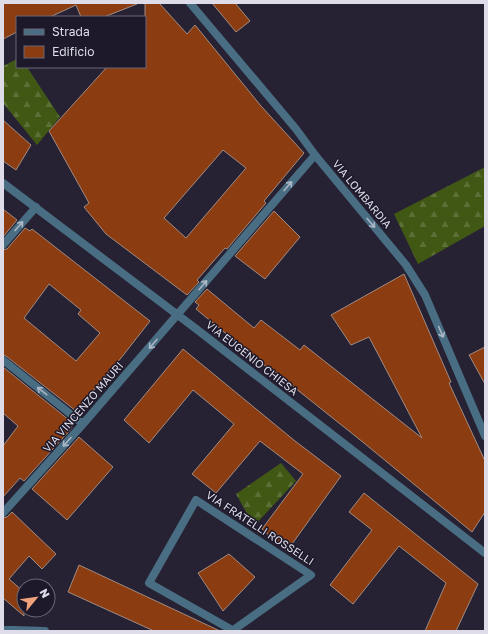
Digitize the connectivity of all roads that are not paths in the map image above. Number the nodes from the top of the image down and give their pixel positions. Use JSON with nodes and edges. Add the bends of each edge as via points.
{"nodes":[{"id":1,"x":190,"y":3,"type":"edge"},
{"id":2,"x":315,"y":155,"type":"junction"},
{"id":3,"x":3,"y":183,"type":"edge"},
{"id":4,"x":36,"y":207,"type":"junction"},
{"id":5,"x":3,"y":245,"type":"edge"},
{"id":6,"x":178,"y":314,"type":"junction"},
{"id":7,"x":3,"y":360,"type":"edge"},
{"id":8,"x":84,"y":424,"type":"junction"},
{"id":9,"x":485,"y":436,"type":"edge"},
{"id":10,"x":3,"y":513,"type":"edge"},
{"id":11,"x":485,"y":542,"type":"edge"},
{"id":12,"x":483,"y":551,"type":"edge"},
{"id":13,"x":3,"y":630,"type":"edge"},
{"id":14,"x":45,"y":631,"type":"edge"},
{"id":15,"x":232,"y":631,"type":"edge"}],
"edges":[{"from":1,"to":2,"type":"street","name":"VIA LOMBARDIA"},
{"from":6,"to":2,"type":"street","one_way":true},
{"from":2,"to":9,"type":"street","name":"VIA LOMBARDIA","one_way":true,"via":[[406,265],[425,295]]},
{"from":3,"to":4,"type":"street","name":"VIA EUGENIO CHIESA"},
{"from":5,"to":4,"type":"street","one_way":true},
{"from":4,"to":6,"type":"street","name":"VIA EUGENIO CHIESA"},
{"from":6,"to":8,"type":"street","name":"VIA VINCENZO MAURI","one_way":true},
{"from":6,"to":12,"type":"street","name":"VIA EUGENIO CHIESA"},
{"from":8,"to":7,"type":"street","one_way":true},
{"from":8,"to":10,"type":"street","name":"VIA VINCENZO MAURI","one_way":true},
{"from":11,"to":12,"type":"street"},
{"from":13,"to":14,"type":"street"},
{"from":15,"to":15,"type":"street","name":"VIA FRATELLI ROSSELLI","via":[[311,575],[196,500],[149,582]]}]}
